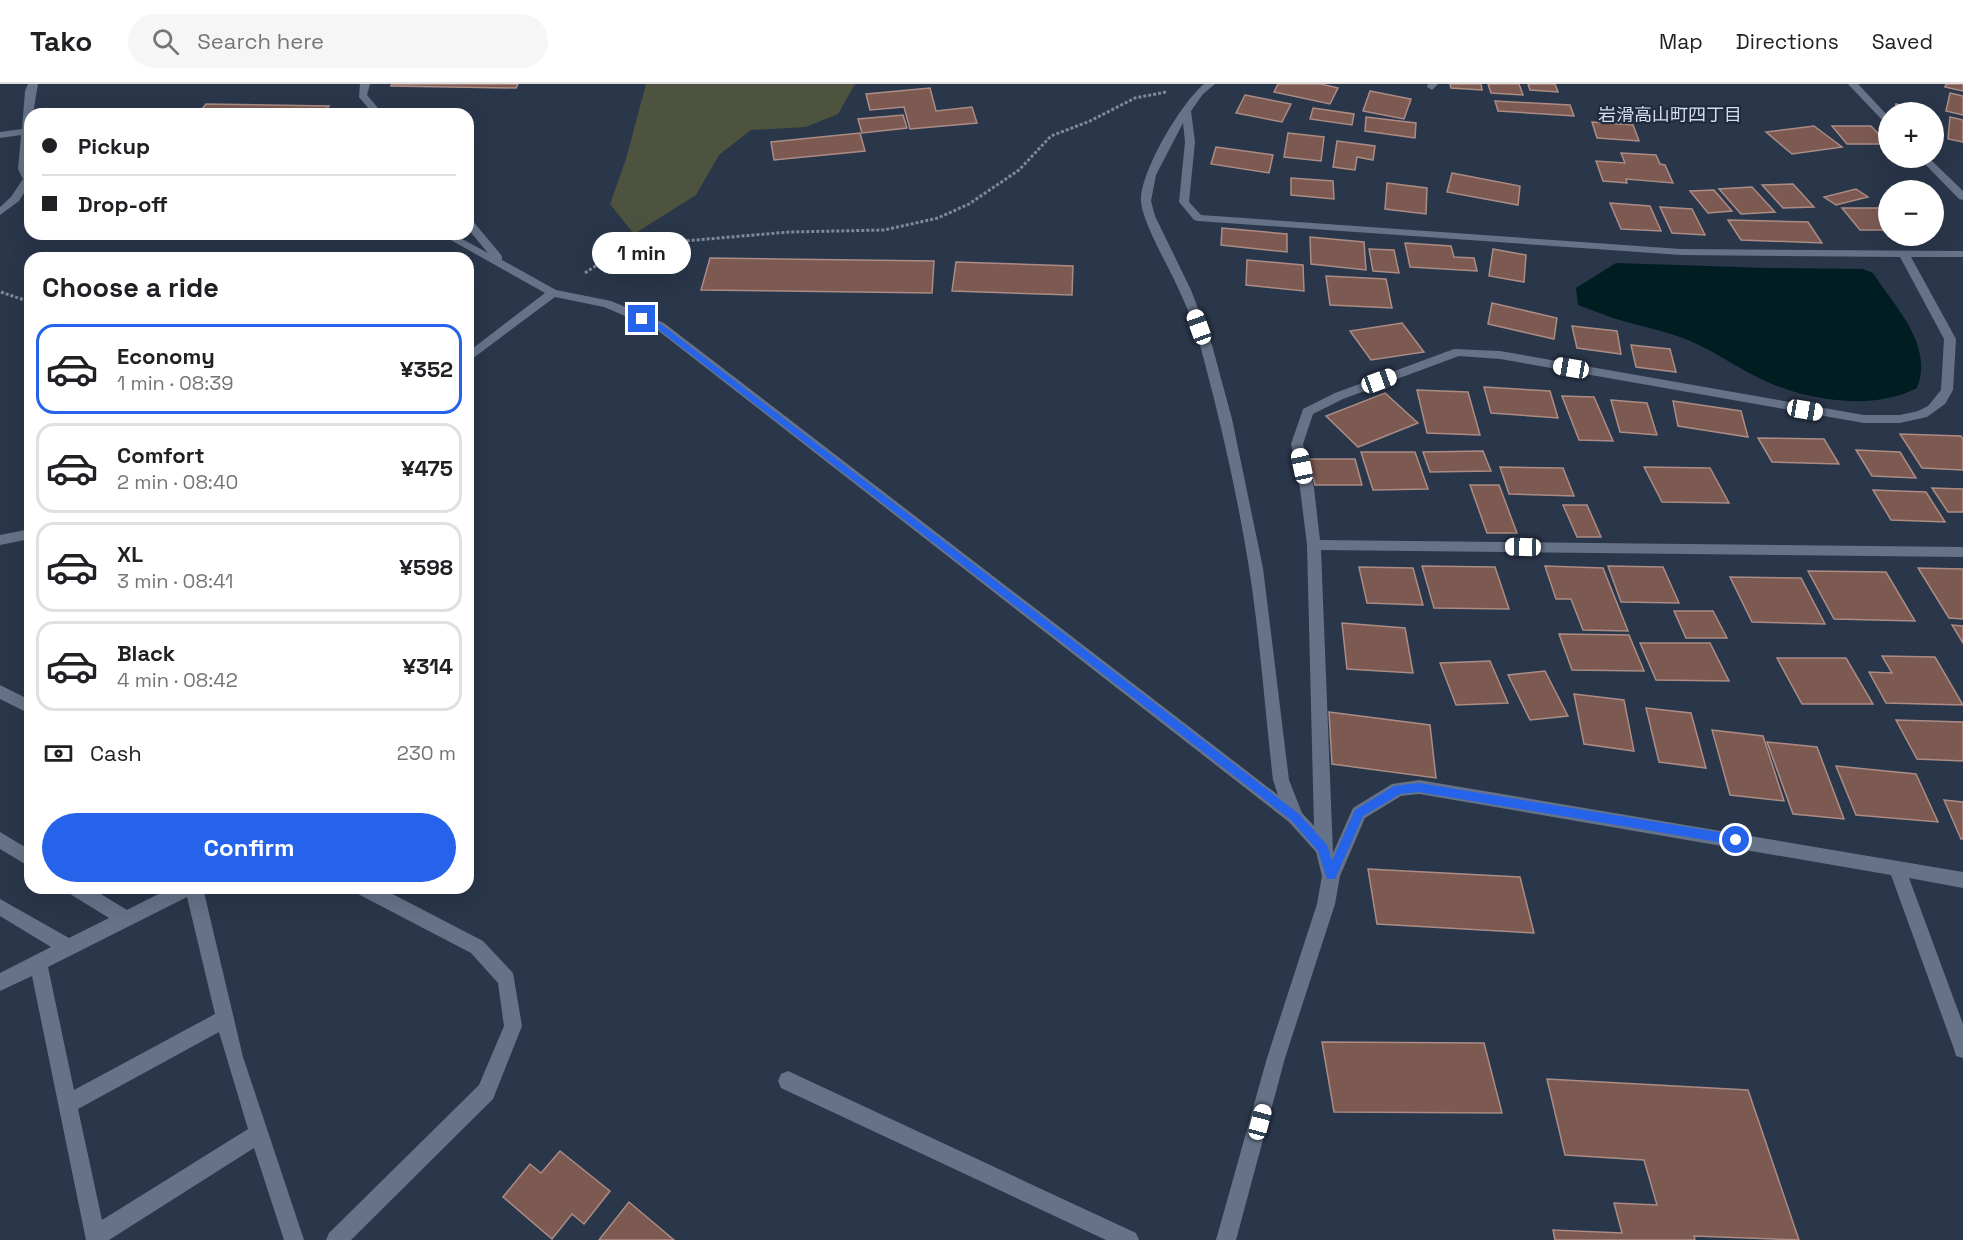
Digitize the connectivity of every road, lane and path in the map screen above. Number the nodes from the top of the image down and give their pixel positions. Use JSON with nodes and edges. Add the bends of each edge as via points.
{"nodes":[{"id":1,"x":33,"y":84,"type":"edge"},
{"id":2,"x":364,"y":84,"type":"edge"},
{"id":3,"x":1210,"y":84,"type":"edge"},
{"id":4,"x":1853,"y":84,"type":"edge"},
{"id":5,"x":1168,"y":91,"type":"dead end"},
{"id":6,"x":29,"y":108,"type":"edge"},
{"id":7,"x":373,"y":108,"type":"edge"},
{"id":8,"x":1186,"y":109,"type":"junction"},
{"id":9,"x":1878,"y":110,"type":"edge"},
{"id":10,"x":24,"y":131,"type":"edge"},
{"id":11,"x":0,"y":135,"type":"edge"},
{"id":12,"x":1934,"y":168,"type":"edge"},
{"id":13,"x":24,"y":186,"type":"edge"},
{"id":14,"x":1963,"y":197,"type":"edge"},
{"id":15,"x":0,"y":212,"type":"edge"},
{"id":16,"x":474,"y":229,"type":"edge"},
{"id":17,"x":456,"y":240,"type":"edge"},
{"id":18,"x":1903,"y":252,"type":"junction"},
{"id":19,"x":1963,"y":254,"type":"edge"},
{"id":20,"x":504,"y":265,"type":"junction"},
{"id":21,"x":1,"y":292,"type":"edge"},
{"id":22,"x":553,"y":293,"type":"junction"},
{"id":23,"x":24,"y":300,"type":"edge"},
{"id":24,"x":474,"y":353,"type":"edge"},
{"id":25,"x":1947,"y":390,"type":"junction"},
{"id":26,"x":1963,"y":390,"type":"edge"},
{"id":27,"x":24,"y":535,"type":"edge"},
{"id":28,"x":0,"y":540,"type":"edge"},
{"id":29,"x":1314,"y":545,"type":"junction"},
{"id":30,"x":1963,"y":552,"type":"edge"},
{"id":31,"x":0,"y":691,"type":"edge"},
{"id":32,"x":24,"y":705,"type":"edge"},
{"id":33,"x":1295,"y":817,"type":"junction"},
{"id":34,"x":0,"y":840,"type":"edge"},
{"id":35,"x":1323,"y":848,"type":"junction"},
{"id":36,"x":24,"y":855,"type":"edge"},
{"id":37,"x":1897,"y":869,"type":"junction"},
{"id":38,"x":1331,"y":876,"type":"junction"},
{"id":39,"x":1963,"y":880,"type":"edge"},
{"id":40,"x":86,"y":894,"type":"edge"},
{"id":41,"x":176,"y":894,"type":"edge"},
{"id":42,"x":195,"y":894,"type":"edge"},
{"id":43,"x":375,"y":894,"type":"edge"},
{"id":44,"x":0,"y":907,"type":"edge"},
{"id":45,"x":126,"y":919,"type":"junction"},
{"id":46,"x":69,"y":948,"type":"junction"},
{"id":47,"x":38,"y":963,"type":"junction"},
{"id":48,"x":0,"y":982,"type":"edge"},
{"id":49,"x":225,"y":1019,"type":"junction"},
{"id":50,"x":1963,"y":1049,"type":"edge"},
{"id":51,"x":788,"y":1081,"type":"dead end"},
{"id":52,"x":67,"y":1104,"type":"junction"},
{"id":53,"x":260,"y":1133,"type":"junction"},
{"id":54,"x":96,"y":1238,"type":"edge"},
{"id":55,"x":294,"y":1240,"type":"edge"},
{"id":56,"x":336,"y":1240,"type":"edge"},
{"id":57,"x":1129,"y":1240,"type":"edge"},
{"id":58,"x":1226,"y":1240,"type":"edge"}],
"edges":[{"from":1,"to":6,"type":"street"},
{"from":2,"to":7,"type":"street","via":[[362,94]]},
{"from":3,"to":8,"type":"street"},
{"from":4,"to":9,"type":"street"},
{"from":5,"to":22,"type":"path","via":[[1135,98],[1051,136],[1018,170],[969,204],[938,218],[885,230],[789,232],[626,246]]},
{"from":8,"to":18,"type":"street","via":[[1190,142],[1184,202],[1198,218],[1681,252]]},
{"from":8,"to":33,"type":"street","via":[[1151,175],[1146,201],[1206,345],[1226,419],[1256,568],[1281,780]]},
{"from":10,"to":11,"type":"street"},
{"from":12,"to":14,"type":"street"},
{"from":13,"to":15,"type":"street"},
{"from":16,"to":20,"type":"street"},
{"from":17,"to":20,"type":"street"},
{"from":18,"to":19,"type":"street"},
{"from":18,"to":25,"type":"street","via":[[1950,339]]},
{"from":20,"to":22,"type":"street"},
{"from":21,"to":23,"type":"path"},
{"from":22,"to":24,"type":"street"},
{"from":22,"to":33,"type":"street","via":[[607,304],[660,326]]},
{"from":25,"to":26,"type":"street"},
{"from":25,"to":29,"type":"street","via":[[1930,410],[1903,420],[1864,419],[1500,355],[1458,352],[1339,396],[1307,412],[1297,444]]},
{"from":27,"to":28,"type":"street"},
{"from":29,"to":30,"type":"street"},
{"from":29,"to":35,"type":"street"},
{"from":31,"to":32,"type":"street"},
{"from":33,"to":35,"type":"street"},
{"from":34,"to":36,"type":"street"},
{"from":35,"to":38,"type":"street"},
{"from":37,"to":38,"type":"street","via":[[1419,788],[1398,789],[1359,813]]},
{"from":37,"to":39,"type":"street"},
{"from":37,"to":50,"type":"street"},
{"from":38,"to":58,"type":"street"},
{"from":40,"to":45,"type":"street"},
{"from":41,"to":45,"type":"street"},
{"from":42,"to":49,"type":"street"},
{"from":43,"to":56,"type":"street","via":[[477,947],[507,979],[513,1026],[486,1092]]},
{"from":44,"to":46,"type":"street"},
{"from":45,"to":46,"type":"street"},
{"from":46,"to":47,"type":"street"},
{"from":47,"to":48,"type":"street"},
{"from":47,"to":52,"type":"street"},
{"from":49,"to":52,"type":"street"},
{"from":49,"to":53,"type":"street"},
{"from":51,"to":57,"type":"street"},
{"from":52,"to":54,"type":"street"},
{"from":53,"to":54,"type":"street"},
{"from":53,"to":55,"type":"street"}]}
